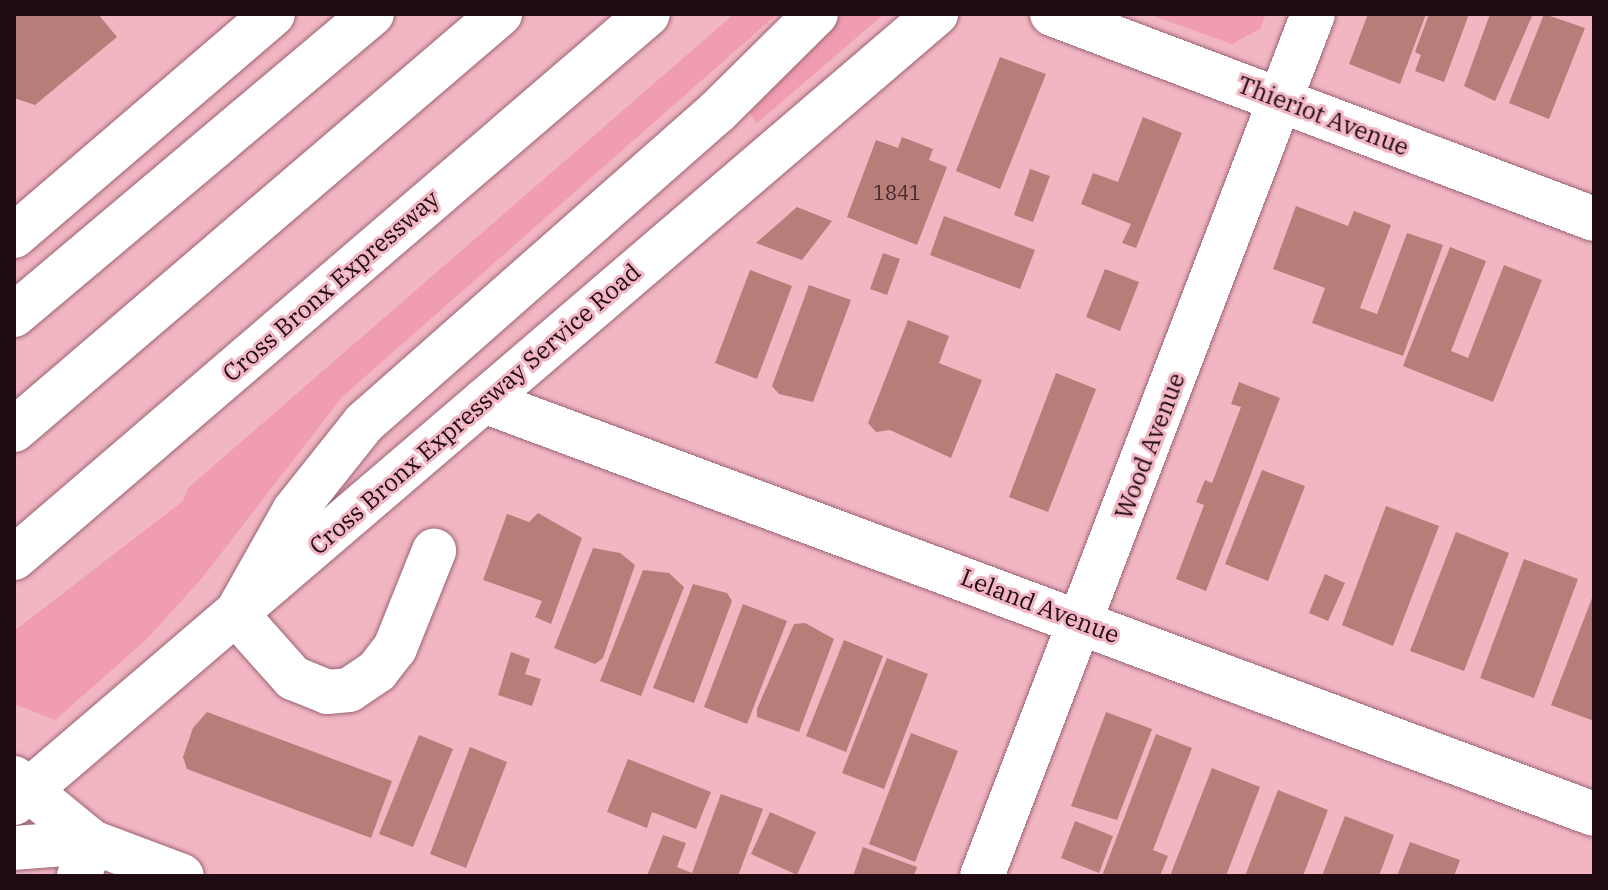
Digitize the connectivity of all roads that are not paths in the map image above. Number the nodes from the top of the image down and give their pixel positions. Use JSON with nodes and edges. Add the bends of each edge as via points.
{"nodes":[{"id":1,"x":273,"y":14,"type":"edge"},
{"id":2,"x":372,"y":14,"type":"edge"},
{"id":3,"x":500,"y":14,"type":"edge"},
{"id":4,"x":648,"y":14,"type":"edge"},
{"id":5,"x":816,"y":14,"type":"edge"},
{"id":6,"x":936,"y":14,"type":"edge"},
{"id":7,"x":1052,"y":14,"type":"edge"},
{"id":8,"x":1313,"y":14,"type":"edge"},
{"id":9,"x":1280,"y":100,"type":"junction"},
{"id":10,"x":1594,"y":219,"type":"edge"},
{"id":11,"x":20,"y":224,"type":"edge"},
{"id":12,"x":14,"y":315,"type":"edge"},
{"id":13,"x":484,"y":401,"type":"junction"},
{"id":14,"x":14,"y":430,"type":"edge"},
{"id":15,"x":434,"y":551,"type":"dead end"},
{"id":16,"x":14,"y":558,"type":"edge"},
{"id":17,"x":236,"y":614,"type":"junction"},
{"id":18,"x":1079,"y":620,"type":"junction"},
{"id":19,"x":20,"y":790,"type":"edge"},
{"id":20,"x":1594,"y":814,"type":"edge"},
{"id":21,"x":14,"y":848,"type":"edge"},
{"id":22,"x":85,"y":859,"type":"edge"},
{"id":23,"x":182,"y":876,"type":"edge"},
{"id":24,"x":982,"y":876,"type":"edge"}],
"edges":[{"from":1,"to":11,"type":"main road"},
{"from":2,"to":12,"type":"main road"},
{"from":3,"to":14,"type":"main road"},
{"from":4,"to":16,"type":"main road","name":"Cross Bronx Expressway"},
{"from":5,"to":17,"type":"main road","via":[[705,122],[364,423],[294,511]]},
{"from":6,"to":13,"type":"main road","name":"Cross Bronx Expressway Service Road"},
{"from":7,"to":9,"type":"main road","name":"Thieriot Avenue"},
{"from":8,"to":9,"type":"main road","name":"Wood Avenue"},
{"from":9,"to":10,"type":"main road","name":"Thieriot Avenue"},
{"from":9,"to":18,"type":"main road","name":"Wood Avenue"},
{"from":13,"to":17,"type":"main road","name":"Cross Bronx Expressway Service Road"},
{"from":13,"to":18,"type":"main road","name":"Leland Avenue"},
{"from":15,"to":17,"type":"main road","via":[[395,648],[377,671],[349,690],[327,692],[293,678]]},
{"from":17,"to":19,"type":"main road","name":"Cross Bronx Expressway Service Road"},
{"from":18,"to":20,"type":"main road","name":"Leland Avenue"},
{"from":18,"to":24,"type":"main road","name":"Wood Avenue"},
{"from":19,"to":22,"type":"main road"},
{"from":21,"to":22,"type":"main road"},
{"from":22,"to":23,"type":"main road"}]}
